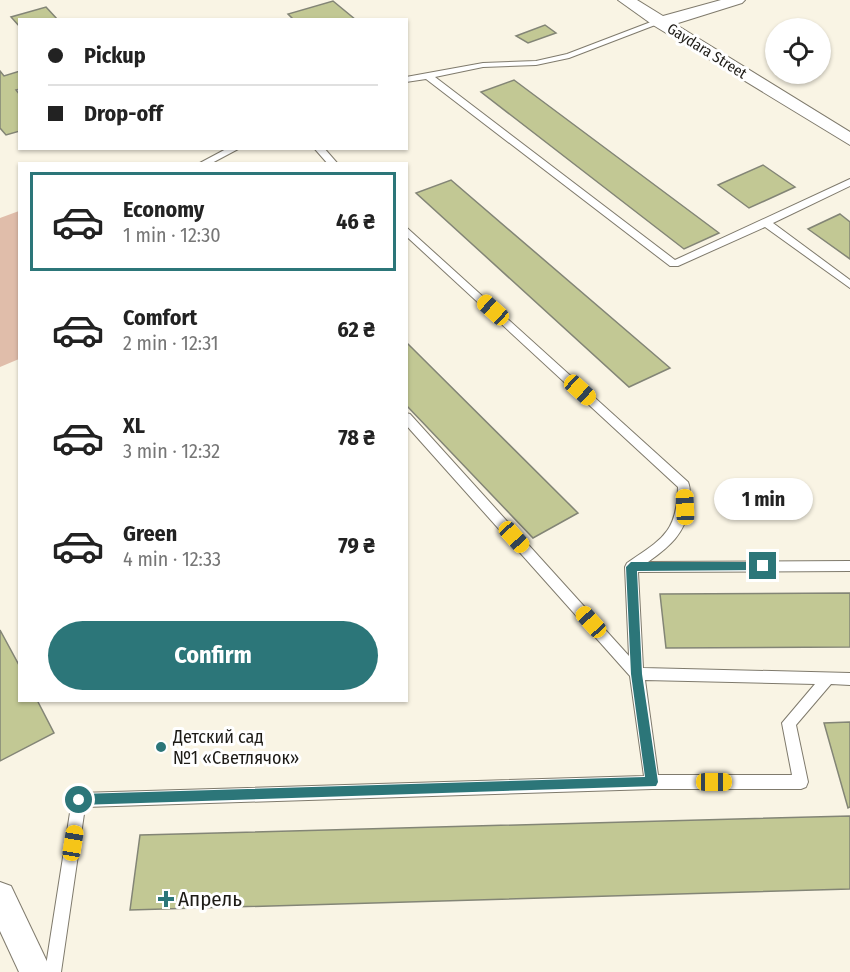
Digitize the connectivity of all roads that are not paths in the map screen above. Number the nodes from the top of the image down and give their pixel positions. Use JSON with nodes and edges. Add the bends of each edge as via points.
{"nodes":[{"id":1,"x":626,"y":0,"type":"edge"},
{"id":2,"x":737,"y":0,"type":"edge"},
{"id":3,"x":659,"y":22,"type":"junction"},
{"id":4,"x":427,"y":75,"type":"junction"},
{"id":5,"x":408,"y":80,"type":"edge"},
{"id":6,"x":850,"y":140,"type":"edge"},
{"id":7,"x":233,"y":150,"type":"edge"},
{"id":8,"x":320,"y":150,"type":"edge"},
{"id":9,"x":206,"y":162,"type":"edge"},
{"id":10,"x":332,"y":162,"type":"edge"},
{"id":11,"x":850,"y":182,"type":"edge"},
{"id":12,"x":766,"y":224,"type":"junction"},
{"id":13,"x":408,"y":232,"type":"edge"},
{"id":14,"x":850,"y":285,"type":"edge"},
{"id":15,"x":408,"y":419,"type":"edge"},
{"id":16,"x":850,"y":566,"type":"edge"},
{"id":17,"x":631,"y":567,"type":"junction"},
{"id":18,"x":637,"y":674,"type":"junction"},
{"id":19,"x":828,"y":678,"type":"junction"},
{"id":20,"x":850,"y":679,"type":"edge"},
{"id":21,"x":652,"y":782,"type":"junction"},
{"id":22,"x":0,"y":897,"type":"edge"},
{"id":23,"x":36,"y":972,"type":"edge"},
{"id":24,"x":53,"y":972,"type":"edge"}],
"edges":[{"from":1,"to":3,"type":"street","name":"Gaydara Street"},
{"from":2,"to":3,"type":"street"},
{"from":3,"to":4,"type":"lane","via":[[569,56]]},
{"from":3,"to":6,"type":"street","name":"Gaydara Street"},
{"from":4,"to":5,"type":"lane"},
{"from":4,"to":12,"type":"lane","via":[[674,264]]},
{"from":7,"to":9,"type":"lane"},
{"from":8,"to":10,"type":"lane"},
{"from":11,"to":12,"type":"lane"},
{"from":12,"to":14,"type":"lane"},
{"from":13,"to":17,"type":"lane","via":[[684,485],[685,507],[675,534]]},
{"from":15,"to":18,"type":"lane"},
{"from":16,"to":17,"type":"lane"},
{"from":17,"to":18,"type":"lane"},
{"from":18,"to":19,"type":"lane"},
{"from":18,"to":21,"type":"lane"},
{"from":19,"to":20,"type":"lane"},
{"from":19,"to":21,"type":"lane","via":[[789,723],[801,783]]},
{"from":21,"to":24,"type":"lane","via":[[79,800]]},
{"from":22,"to":23,"type":"street"}]}
